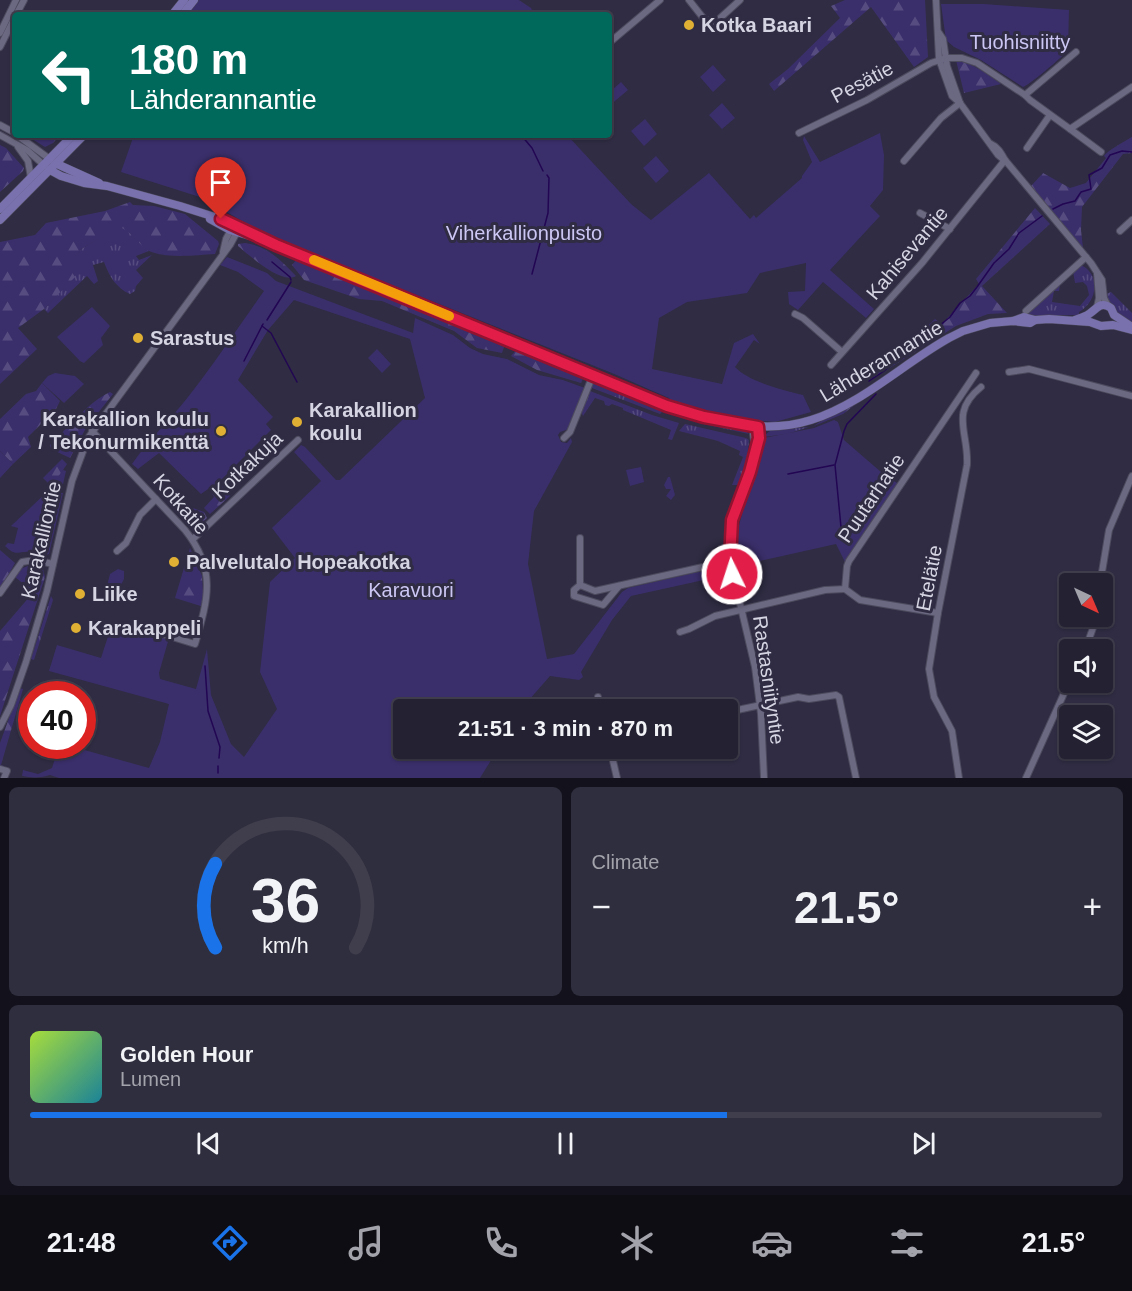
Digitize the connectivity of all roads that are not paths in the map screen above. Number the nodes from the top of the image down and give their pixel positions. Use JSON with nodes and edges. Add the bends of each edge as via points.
{"nodes":[{"id":1,"x":16,"y":0,"type":"edge"},
{"id":2,"x":184,"y":0,"type":"edge"},
{"id":3,"x":194,"y":0,"type":"edge"},
{"id":4,"x":660,"y":0,"type":"edge"},
{"id":5,"x":689,"y":0,"type":"edge"},
{"id":6,"x":740,"y":0,"type":"edge"},
{"id":7,"x":936,"y":0,"type":"edge"},
{"id":8,"x":174,"y":12,"type":"edge"},
{"id":9,"x":184,"y":12,"type":"edge"},
{"id":10,"x":12,"y":24,"type":"edge"},
{"id":11,"x":0,"y":33,"type":"edge"},
{"id":12,"x":612,"y":40,"type":"edge"},
{"id":13,"x":0,"y":48,"type":"edge"},
{"id":14,"x":1076,"y":52,"type":"dead end"},
{"id":15,"x":942,"y":58,"type":"junction"},
{"id":16,"x":1132,"y":87,"type":"edge"},
{"id":17,"x":1025,"y":95,"type":"junction"},
{"id":18,"x":960,"y":103,"type":"junction"},
{"id":19,"x":1050,"y":115,"type":"junction"},
{"id":20,"x":1071,"y":129,"type":"junction"},
{"id":21,"x":799,"y":133,"type":"dead end"},
{"id":22,"x":0,"y":135,"type":"edge"},
{"id":23,"x":20,"y":138,"type":"edge"},
{"id":24,"x":71,"y":138,"type":"edge"},
{"id":25,"x":81,"y":138,"type":"edge"},
{"id":26,"x":16,"y":144,"type":"junction"},
{"id":27,"x":1027,"y":148,"type":"dead end"},
{"id":28,"x":1101,"y":152,"type":"dead end"},
{"id":29,"x":1005,"y":160,"type":"junction"},
{"id":30,"x":904,"y":161,"type":"dead end"},
{"id":31,"x":51,"y":167,"type":"junction"},
{"id":32,"x":31,"y":178,"type":"junction"},
{"id":33,"x":0,"y":209,"type":"edge"},
{"id":34,"x":920,"y":213,"type":"dead end"},
{"id":35,"x":0,"y":220,"type":"edge"},
{"id":36,"x":1132,"y":220,"type":"edge"},
{"id":37,"x":0,"y":226,"type":"edge"},
{"id":38,"x":234,"y":229,"type":"junction"},
{"id":39,"x":950,"y":230,"type":"junction"},
{"id":40,"x":1120,"y":231,"type":"dead end"},
{"id":41,"x":1086,"y":256,"type":"junction"},
{"id":42,"x":1097,"y":273,"type":"junction"},
{"id":43,"x":1108,"y":306,"type":"junction"},
{"id":44,"x":1095,"y":309,"type":"junction"},
{"id":45,"x":1026,"y":310,"type":"dead end"},
{"id":46,"x":795,"y":314,"type":"dead end"},
{"id":47,"x":1114,"y":315,"type":"junction"},
{"id":48,"x":1074,"y":321,"type":"junction"},
{"id":49,"x":1097,"y":325,"type":"junction"},
{"id":50,"x":1109,"y":325,"type":"junction"},
{"id":51,"x":1132,"y":329,"type":"edge"},
{"id":52,"x":842,"y":352,"type":"junction"},
{"id":53,"x":831,"y":365,"type":"dead end"},
{"id":54,"x":1009,"y":372,"type":"dead end"},
{"id":55,"x":976,"y":373,"type":"dead end"},
{"id":56,"x":593,"y":375,"type":"junction"},
{"id":57,"x":981,"y":387,"type":"dead end"},
{"id":58,"x":1132,"y":396,"type":"edge"},
{"id":59,"x":758,"y":427,"type":"junction"},
{"id":60,"x":92,"y":431,"type":"junction"},
{"id":61,"x":564,"y":438,"type":"dead end"},
{"id":62,"x":298,"y":440,"type":"dead end"},
{"id":63,"x":1132,"y":476,"type":"edge"},
{"id":64,"x":156,"y":499,"type":"junction"},
{"id":65,"x":580,"y":538,"type":"dead end"},
{"id":66,"x":193,"y":539,"type":"junction"},
{"id":67,"x":117,"y":551,"type":"dead end"},
{"id":68,"x":730,"y":561,"type":"junction"},
{"id":69,"x":53,"y":564,"type":"junction"},
{"id":70,"x":1102,"y":573,"type":"edge"},
{"id":71,"x":580,"y":585,"type":"junction"},
{"id":72,"x":619,"y":586,"type":"junction"},
{"id":73,"x":846,"y":590,"type":"junction"},
{"id":74,"x":0,"y":593,"type":"edge"},
{"id":75,"x":742,"y":610,"type":"junction"},
{"id":76,"x":938,"y":613,"type":"junction"},
{"id":77,"x":156,"y":632,"type":"dead end"},
{"id":78,"x":680,"y":632,"type":"dead end"},
{"id":79,"x":1064,"y":693,"type":"edge"},
{"id":80,"x":760,"y":705,"type":"junction"},
{"id":81,"x":738,"y":710,"type":"edge"},
{"id":82,"x":0,"y":727,"type":"edge"},
{"id":83,"x":613,"y":759,"type":"edge"},
{"id":84,"x":0,"y":769,"type":"edge"},
{"id":85,"x":4,"y":778,"type":"edge"},
{"id":86,"x":617,"y":778,"type":"edge"},
{"id":87,"x":764,"y":778,"type":"edge"},
{"id":88,"x":856,"y":778,"type":"edge"},
{"id":89,"x":958,"y":778,"type":"edge"},
{"id":90,"x":1026,"y":778,"type":"edge"}],
"edges":[{"from":1,"to":11,"type":"street"},
{"from":2,"to":8,"type":"main road"},
{"from":3,"to":9,"type":"main road"},
{"from":4,"to":12,"type":"street"},
{"from":5,"to":6,"type":"street","via":[[711,22]]},
{"from":7,"to":15,"type":"street"},
{"from":10,"to":13,"type":"street"},
{"from":14,"to":17,"type":"street"},
{"from":15,"to":17,"type":"street","via":[[977,63]]},
{"from":15,"to":18,"type":"street","via":[[952,96]]},
{"from":15,"to":21,"type":"street","name":"Pesätie"},
{"from":16,"to":20,"type":"street"},
{"from":17,"to":19,"type":"street"},
{"from":18,"to":29,"type":"street"},
{"from":18,"to":30,"type":"street","via":[[941,118]]},
{"from":19,"to":20,"type":"street"},
{"from":19,"to":27,"type":"street"},
{"from":20,"to":28,"type":"street"},
{"from":22,"to":26,"type":"street"},
{"from":23,"to":31,"type":"street"},
{"from":24,"to":31,"type":"main road"},
{"from":25,"to":31,"type":"main road"},
{"from":26,"to":31,"type":"street"},
{"from":26,"to":32,"type":"street","via":[[28,161]]},
{"from":29,"to":39,"type":"street","name":"Kahisevantie"},
{"from":29,"to":41,"type":"street"},
{"from":31,"to":32,"type":"main road"},
{"from":31,"to":35,"type":"main road"},
{"from":31,"to":37,"type":"main road","via":[[46,181]]},
{"from":31,"to":38,"type":"main road","name":"Lähderannantie","via":[[84,183],[204,214]]},
{"from":32,"to":33,"type":"main road"},
{"from":34,"to":39,"type":"street"},
{"from":36,"to":40,"type":"street"},
{"from":38,"to":56,"type":"main road","name":"Lähderannantie"},
{"from":38,"to":60,"type":"street","name":"Karakalliontie","via":[[222,256]]},
{"from":39,"to":52,"type":"street","name":"Kahisevantie"},
{"from":41,"to":42,"type":"street"},
{"from":41,"to":45,"type":"street"},
{"from":42,"to":43,"type":"street"},
{"from":42,"to":44,"type":"street","via":[[1100,298]]},
{"from":43,"to":44,"type":"main road"},
{"from":43,"to":47,"type":"main road"},
{"from":44,"to":48,"type":"main road","name":"Lähderannantie"},
{"from":44,"to":49,"type":"street","via":[[1093,320]]},
{"from":46,"to":52,"type":"street"},
{"from":47,"to":50,"type":"street"},
{"from":47,"to":51,"type":"main road"},
{"from":48,"to":49,"type":"main road","name":"Lähderannantie"},
{"from":48,"to":59,"type":"main road","name":"Lähderannantie","via":[[1024,317],[990,323],[949,338],[822,416],[789,425]]},
{"from":49,"to":50,"type":"main road"},
{"from":50,"to":51,"type":"main road"},
{"from":52,"to":53,"type":"street","name":"Kahisevantie"},
{"from":54,"to":58,"type":"street","via":[[1029,369]]},
{"from":55,"to":73,"type":"street","name":"Puutarhatie","via":[[846,566]]},
{"from":56,"to":59,"type":"main road","name":"Lähderannantie","via":[[687,413]]},
{"from":56,"to":61,"type":"street"},
{"from":57,"to":76,"type":"street","name":"Etelätie","via":[[968,400],[962,414],[968,465]]},
{"from":59,"to":68,"type":"street","name":"Rastasniityntie","via":[[753,437],[750,472],[732,520]]},
{"from":60,"to":64,"type":"street","name":"Kotkatie"},
{"from":60,"to":69,"type":"street","name":"Karakalliontie","via":[[72,481]]},
{"from":62,"to":66,"type":"street","name":"Kotkakuja"},
{"from":63,"to":70,"type":"street","via":[[1109,530]]},
{"from":64,"to":66,"type":"street","name":"Kotkatie"},
{"from":64,"to":67,"type":"street"},
{"from":65,"to":71,"type":"street"},
{"from":66,"to":77,"type":"street","name":"Kotkatie","via":[[208,587],[195,644]]},
{"from":68,"to":72,"type":"street"},
{"from":68,"to":75,"type":"street","name":"Rastasniityntie"},
{"from":69,"to":74,"type":"street","via":[[22,562]]},
{"from":69,"to":82,"type":"street","name":"Karakalliontie","via":[[26,662]]},
{"from":71,"to":72,"type":"street","via":[[595,591]]},
{"from":71,"to":72,"type":"street","via":[[574,596],[603,606]]},
{"from":73,"to":75,"type":"street","via":[[825,590]]},
{"from":73,"to":76,"type":"street","via":[[860,600]]},
{"from":75,"to":78,"type":"street","via":[[709,618]]},
{"from":75,"to":80,"type":"street","name":"Rastasniityntie"},
{"from":76,"to":89,"type":"street","name":"Etelätie","via":[[930,681],[934,698],[952,731]]},
{"from":79,"to":90,"type":"street"},
{"from":80,"to":81,"type":"street"},
{"from":80,"to":87,"type":"street","name":"Rastasniityntie"},
{"from":80,"to":88,"type":"street","via":[[836,694]]},
{"from":83,"to":86,"type":"street"},
{"from":84,"to":85,"type":"street","via":[[7,771]]}]}
